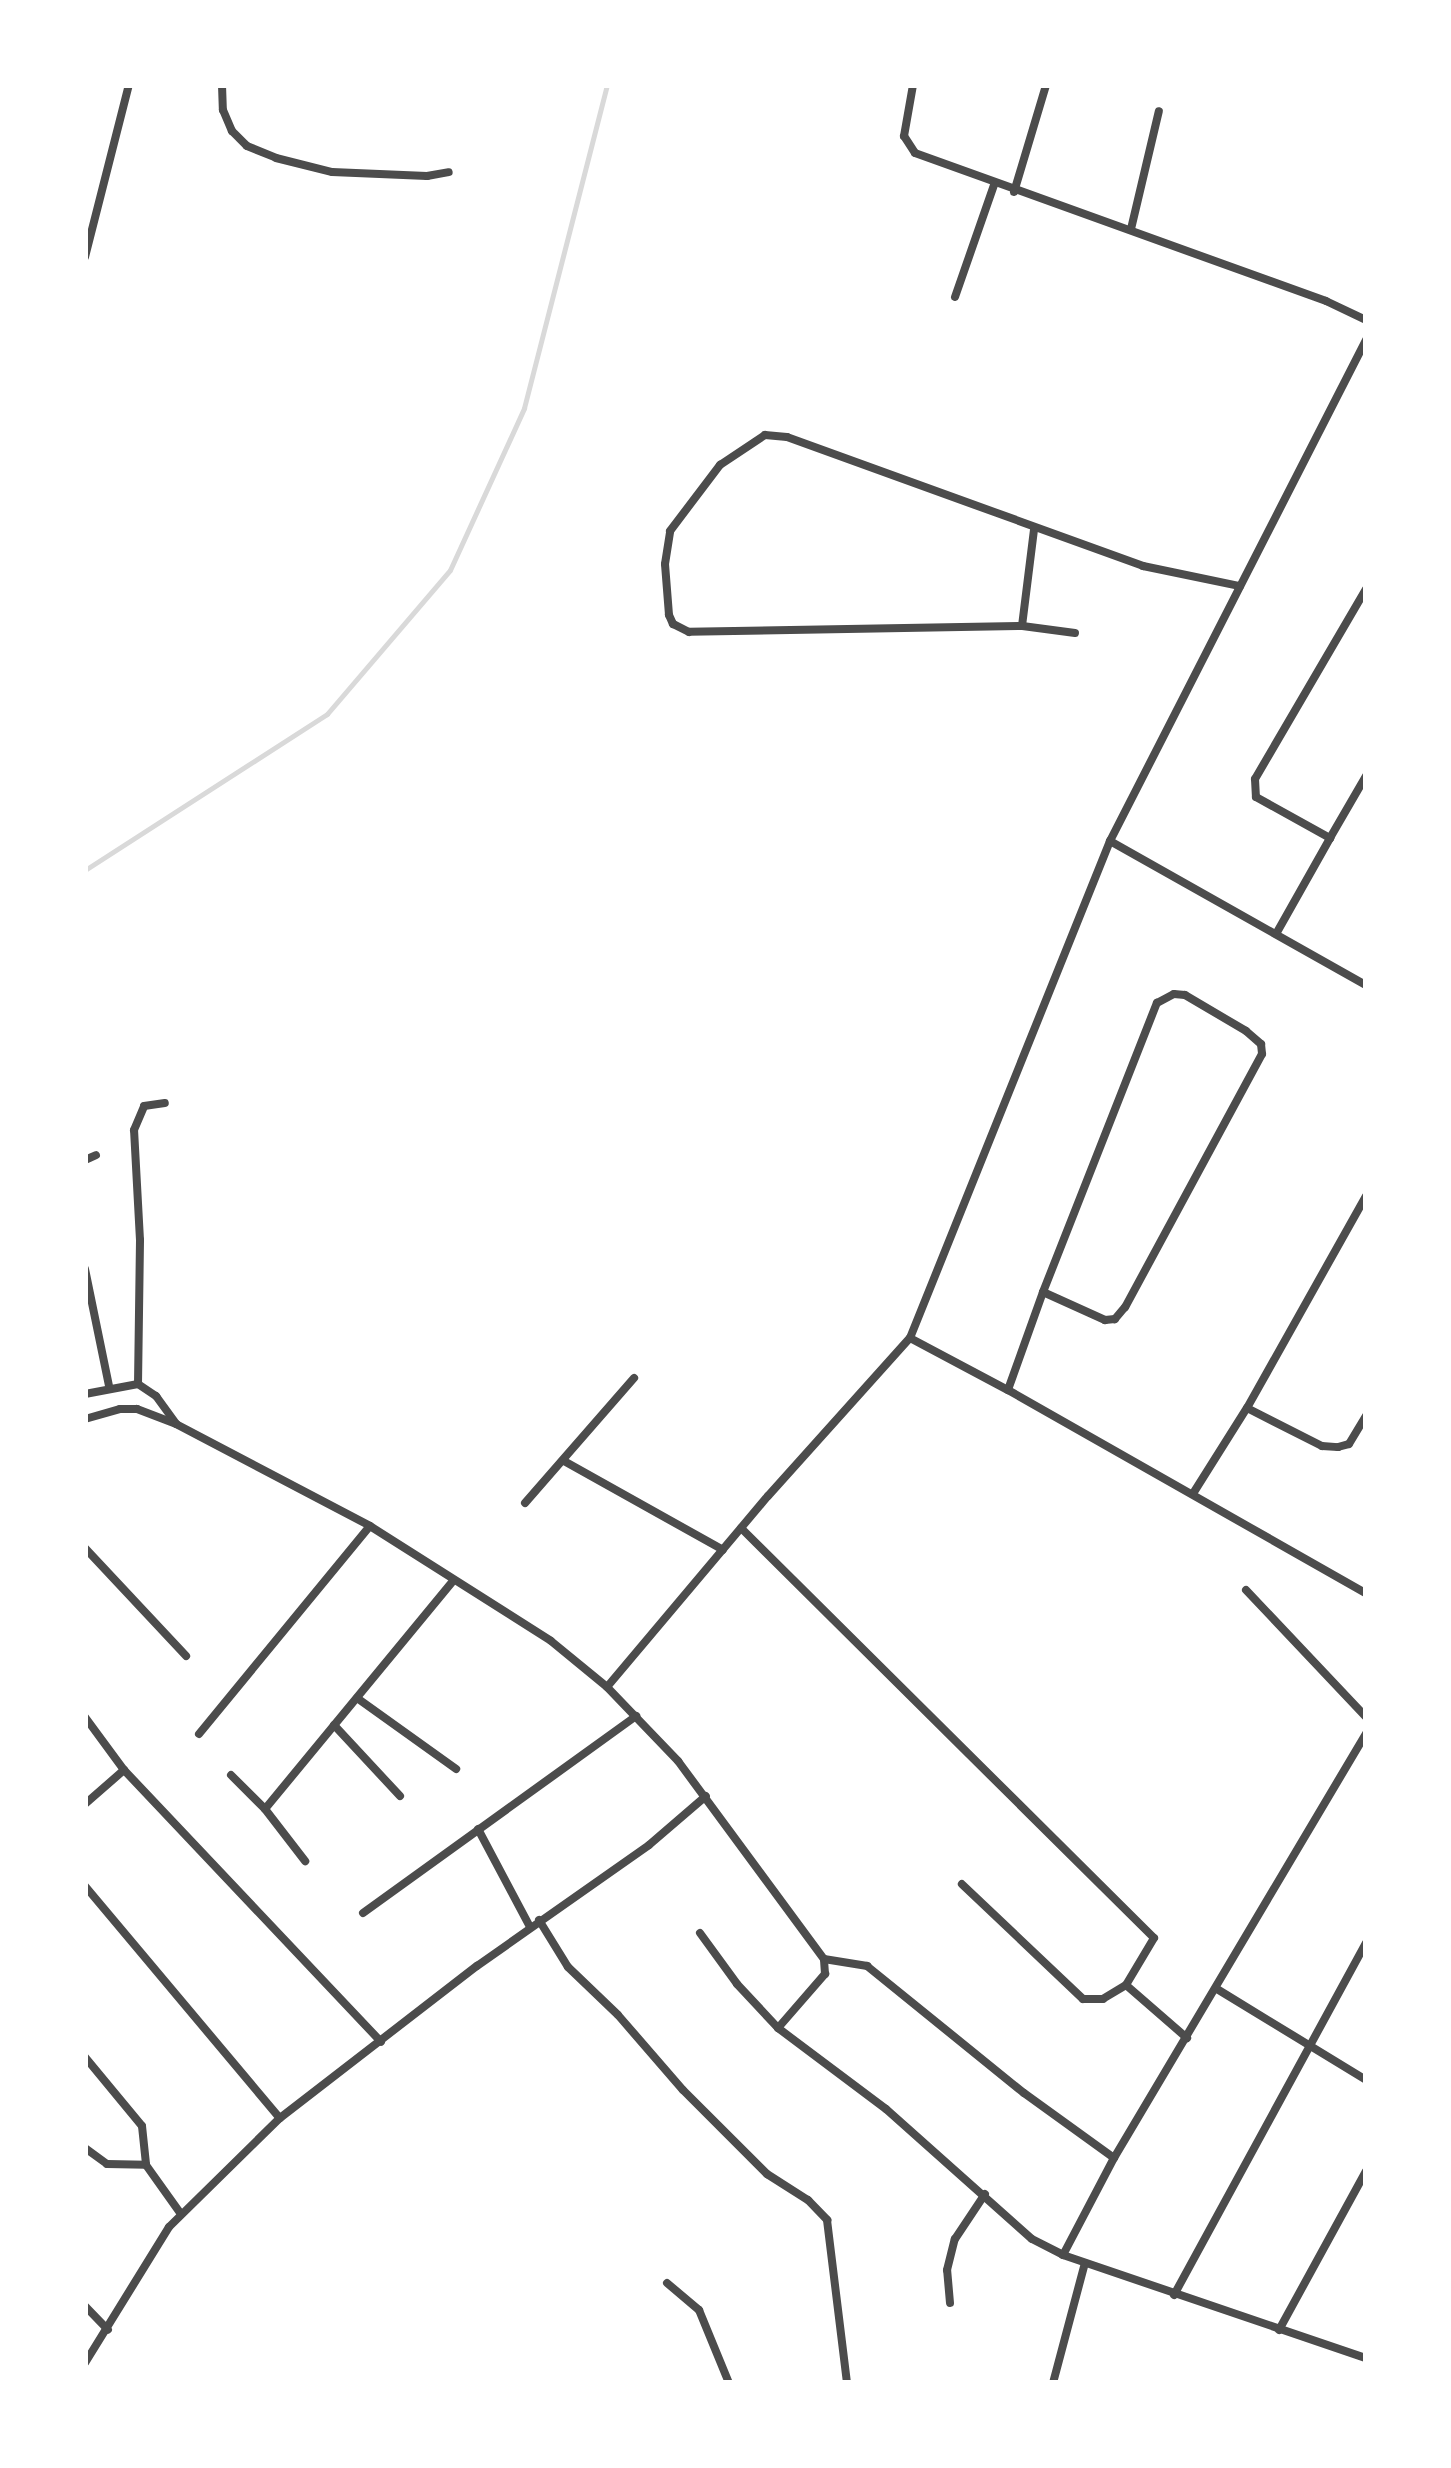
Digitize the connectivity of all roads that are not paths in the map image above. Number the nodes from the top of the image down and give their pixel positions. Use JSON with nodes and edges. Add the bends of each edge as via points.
{"nodes":[{"id":1,"x":130,"y":85,"type":"edge"},
{"id":2,"x":222,"y":85,"type":"edge"},
{"id":3,"x":912,"y":85,"type":"edge"},
{"id":4,"x":1046,"y":85,"type":"edge"},
{"id":5,"x":1160,"y":111,"type":"dead end"},
{"id":6,"x":449,"y":172,"type":"dead end"},
{"id":7,"x":994,"y":184,"type":"junction"},
{"id":8,"x":1014,"y":192,"type":"junction"},
{"id":9,"x":1131,"y":230,"type":"junction"},
{"id":10,"x":85,"y":257,"type":"edge"},
{"id":11,"x":955,"y":298,"type":"dead end"},
{"id":12,"x":1366,"y":320,"type":"edge"},
{"id":13,"x":1366,"y":340,"type":"edge"},
{"id":14,"x":1361,"y":362,"type":"edge"},
{"id":15,"x":1034,"y":529,"type":"junction"},
{"id":16,"x":1240,"y":586,"type":"junction"},
{"id":17,"x":1366,"y":588,"type":"edge"},
{"id":18,"x":1022,"y":626,"type":"junction"},
{"id":19,"x":1074,"y":633,"type":"dead end"},
{"id":20,"x":1366,"y":776,"type":"edge"},
{"id":21,"x":1330,"y":838,"type":"junction"},
{"id":22,"x":1110,"y":841,"type":"junction"},
{"id":23,"x":1276,"y":934,"type":"junction"},
{"id":24,"x":1366,"y":985,"type":"edge"},
{"id":25,"x":165,"y":1103,"type":"dead end"},
{"id":26,"x":96,"y":1155,"type":"dead end"},
{"id":27,"x":85,"y":1160,"type":"edge"},
{"id":28,"x":1366,"y":1196,"type":"edge"},
{"id":29,"x":85,"y":1270,"type":"edge"},
{"id":30,"x":1043,"y":1292,"type":"junction"},
{"id":31,"x":910,"y":1338,"type":"junction"},
{"id":32,"x":634,"y":1378,"type":"dead end"},
{"id":33,"x":138,"y":1384,"type":"junction"},
{"id":34,"x":110,"y":1386,"type":"junction"},
{"id":35,"x":1008,"y":1390,"type":"junction"},
{"id":36,"x":85,"y":1394,"type":"edge"},
{"id":37,"x":1247,"y":1408,"type":"junction"},
{"id":38,"x":1366,"y":1416,"type":"edge"},
{"id":39,"x":85,"y":1420,"type":"edge"},
{"id":40,"x":176,"y":1424,"type":"junction"},
{"id":41,"x":564,"y":1460,"type":"junction"},
{"id":42,"x":1194,"y":1492,"type":"junction"},
{"id":43,"x":525,"y":1503,"type":"dead end"},
{"id":44,"x":370,"y":1526,"type":"junction"},
{"id":45,"x":741,"y":1528,"type":"junction"},
{"id":46,"x":85,"y":1548,"type":"edge"},
{"id":47,"x":724,"y":1550,"type":"junction"},
{"id":48,"x":453,"y":1581,"type":"junction"},
{"id":49,"x":1246,"y":1590,"type":"dead end"},
{"id":50,"x":1366,"y":1594,"type":"edge"},
{"id":51,"x":186,"y":1656,"type":"dead end"},
{"id":52,"x":608,"y":1688,"type":"junction"},
{"id":53,"x":357,"y":1698,"type":"junction"},
{"id":54,"x":636,"y":1716,"type":"junction"},
{"id":55,"x":1366,"y":1716,"type":"edge"},
{"id":56,"x":85,"y":1717,"type":"edge"},
{"id":57,"x":334,"y":1725,"type":"junction"},
{"id":58,"x":1366,"y":1733,"type":"edge"},
{"id":59,"x":198,"y":1734,"type":"dead end"},
{"id":60,"x":456,"y":1769,"type":"dead end"},
{"id":61,"x":124,"y":1770,"type":"junction"},
{"id":62,"x":231,"y":1775,"type":"dead end"},
{"id":63,"x":400,"y":1796,"type":"dead end"},
{"id":64,"x":706,"y":1796,"type":"junction"},
{"id":65,"x":85,"y":1804,"type":"edge"},
{"id":66,"x":265,"y":1809,"type":"junction"},
{"id":67,"x":478,"y":1829,"type":"junction"},
{"id":68,"x":306,"y":1861,"type":"dead end"},
{"id":69,"x":962,"y":1884,"type":"dead end"},
{"id":70,"x":85,"y":1886,"type":"edge"},
{"id":71,"x":363,"y":1912,"type":"dead end"},
{"id":72,"x":539,"y":1920,"type":"junction"},
{"id":73,"x":530,"y":1927,"type":"junction"},
{"id":74,"x":700,"y":1933,"type":"dead end"},
{"id":75,"x":1366,"y":1943,"type":"edge"},
{"id":76,"x":824,"y":1959,"type":"junction"},
{"id":77,"x":1126,"y":1984,"type":"junction"},
{"id":78,"x":1216,"y":1989,"type":"junction"},
{"id":79,"x":778,"y":2028,"type":"junction"},
{"id":80,"x":1187,"y":2038,"type":"junction"},
{"id":81,"x":381,"y":2042,"type":"junction"},
{"id":82,"x":1309,"y":2045,"type":"junction"},
{"id":83,"x":85,"y":2057,"type":"edge"},
{"id":84,"x":1366,"y":2080,"type":"edge"},
{"id":85,"x":280,"y":2118,"type":"junction"},
{"id":86,"x":85,"y":2148,"type":"edge"},
{"id":87,"x":1114,"y":2158,"type":"junction"},
{"id":88,"x":146,"y":2165,"type":"junction"},
{"id":89,"x":1366,"y":2172,"type":"edge"},
{"id":90,"x":985,"y":2194,"type":"junction"},
{"id":91,"x":180,"y":2214,"type":"junction"},
{"id":92,"x":1063,"y":2255,"type":"junction"},
{"id":93,"x":1085,"y":2263,"type":"junction"},
{"id":94,"x":667,"y":2283,"type":"dead end"},
{"id":95,"x":1174,"y":2294,"type":"junction"},
{"id":96,"x":950,"y":2303,"type":"dead end"},
{"id":97,"x":85,"y":2306,"type":"edge"},
{"id":98,"x":108,"y":2330,"type":"junction"},
{"id":99,"x":1278,"y":2330,"type":"junction"},
{"id":100,"x":1366,"y":2358,"type":"edge"},
{"id":101,"x":85,"y":2362,"type":"edge"},
{"id":102,"x":1054,"y":2381,"type":"edge"},
{"id":103,"x":728,"y":2383,"type":"edge"},
{"id":104,"x":847,"y":2383,"type":"edge"},
{"id":105,"x":1064,"y":2383,"type":"edge"}],
"edges":[{"from":1,"to":10,"type":"street"},
{"from":2,"to":6,"type":"street","via":[[232,131],[276,158],[332,172]]},
{"from":3,"to":7,"type":"street","via":[[907,146]]},
{"from":4,"to":8,"type":"street"},
{"from":5,"to":9,"type":"street"},
{"from":7,"to":8,"type":"street"},
{"from":7,"to":11,"type":"street"},
{"from":8,"to":9,"type":"street"},
{"from":9,"to":12,"type":"street"},
{"from":13,"to":14,"type":"street"},
{"from":14,"to":16,"type":"street"},
{"from":15,"to":16,"type":"street","via":[[1142,566]]},
{"from":15,"to":18,"type":"street"},
{"from":15,"to":18,"type":"street","via":[[764,435],[720,465],[679,514],[665,564],[669,615],[688,632]]},
{"from":16,"to":22,"type":"street"},
{"from":17,"to":21,"type":"street","via":[[1255,779],[1256,796]]},
{"from":18,"to":19,"type":"street"},
{"from":20,"to":21,"type":"street"},
{"from":21,"to":23,"type":"street"},
{"from":22,"to":23,"type":"street"},
{"from":22,"to":31,"type":"street"},
{"from":23,"to":24,"type":"street"},
{"from":25,"to":33,"type":"street","via":[[144,1106],[134,1130]]},
{"from":26,"to":27,"type":"street"},
{"from":28,"to":37,"type":"street"},
{"from":29,"to":34,"type":"street"},
{"from":30,"to":30,"type":"street","via":[[1157,1003],[1184,995],[1246,1030],[1261,1044],[1260,1064],[1115,1319]]},
{"from":30,"to":35,"type":"street"},
{"from":31,"to":35,"type":"street"},
{"from":31,"to":45,"type":"street"},
{"from":32,"to":41,"type":"street"},
{"from":33,"to":34,"type":"street"},
{"from":33,"to":40,"type":"street"},
{"from":34,"to":36,"type":"street"},
{"from":35,"to":42,"type":"street"},
{"from":37,"to":38,"type":"street","via":[[1338,1448],[1349,1444]]},
{"from":37,"to":42,"type":"street"},
{"from":39,"to":40,"type":"street","via":[[137,1409]]},
{"from":40,"to":44,"type":"street"},
{"from":41,"to":43,"type":"street"},
{"from":41,"to":47,"type":"street"},
{"from":42,"to":50,"type":"street"},
{"from":44,"to":48,"type":"street"},
{"from":44,"to":59,"type":"street"},
{"from":45,"to":47,"type":"street"},
{"from":45,"to":77,"type":"street","via":[[1154,1938]]},
{"from":46,"to":51,"type":"street"},
{"from":47,"to":52,"type":"street"},
{"from":48,"to":52,"type":"street","via":[[514,1614]]},
{"from":48,"to":53,"type":"street"},
{"from":49,"to":55,"type":"street"},
{"from":52,"to":54,"type":"street"},
{"from":53,"to":57,"type":"street"},
{"from":53,"to":60,"type":"street"},
{"from":54,"to":64,"type":"street"},
{"from":54,"to":67,"type":"street"},
{"from":56,"to":61,"type":"street"},
{"from":57,"to":63,"type":"street"},
{"from":57,"to":66,"type":"street"},
{"from":58,"to":78,"type":"street"},
{"from":61,"to":65,"type":"street"},
{"from":61,"to":81,"type":"street"},
{"from":62,"to":66,"type":"street"},
{"from":64,"to":72,"type":"street","via":[[649,1846]]},
{"from":64,"to":76,"type":"street"},
{"from":66,"to":68,"type":"street"},
{"from":67,"to":71,"type":"street"},
{"from":67,"to":73,"type":"street"},
{"from":69,"to":77,"type":"street","via":[[1083,1999],[1103,1999]]},
{"from":70,"to":85,"type":"street"},
{"from":72,"to":73,"type":"street"},
{"from":72,"to":104,"type":"street","via":[[568,1967],[683,2090],[767,2174],[827,2220]]},
{"from":73,"to":81,"type":"street"},
{"from":74,"to":79,"type":"street"},
{"from":75,"to":82,"type":"street"},
{"from":76,"to":79,"type":"street","via":[[825,1974]]},
{"from":76,"to":87,"type":"street","via":[[867,1966]]},
{"from":77,"to":80,"type":"street"},
{"from":78,"to":80,"type":"street"},
{"from":78,"to":82,"type":"street"},
{"from":79,"to":90,"type":"street"},
{"from":80,"to":87,"type":"street"},
{"from":81,"to":85,"type":"street"},
{"from":82,"to":84,"type":"street"},
{"from":82,"to":95,"type":"street"},
{"from":83,"to":88,"type":"street","via":[[142,2126]]},
{"from":85,"to":91,"type":"street"},
{"from":86,"to":88,"type":"street","via":[[107,2164]]},
{"from":87,"to":92,"type":"street"},
{"from":88,"to":91,"type":"street"},
{"from":89,"to":99,"type":"street"},
{"from":90,"to":92,"type":"street","via":[[1032,2239]]},
{"from":90,"to":96,"type":"street","via":[[955,2239]]},
{"from":91,"to":98,"type":"street"},
{"from":92,"to":93,"type":"street"},
{"from":93,"to":95,"type":"street"},
{"from":93,"to":102,"type":"street"},
{"from":94,"to":103,"type":"street","via":[[699,2310]]},
{"from":95,"to":99,"type":"street"},
{"from":97,"to":98,"type":"street"},
{"from":98,"to":101,"type":"street"},
{"from":99,"to":100,"type":"street"},
{"from":102,"to":105,"type":"street"}]}
